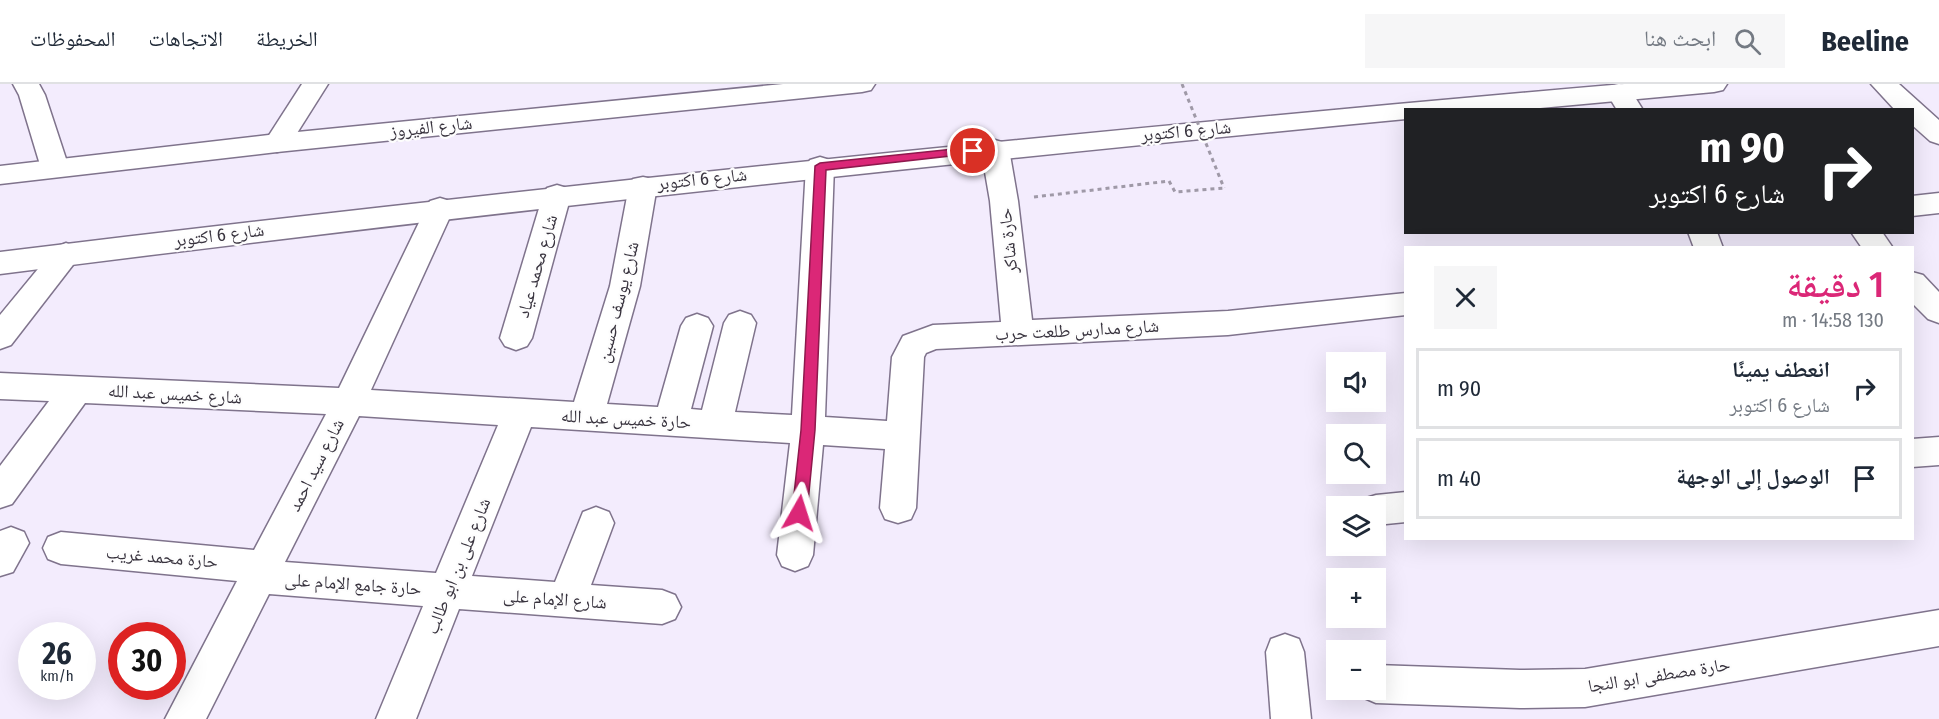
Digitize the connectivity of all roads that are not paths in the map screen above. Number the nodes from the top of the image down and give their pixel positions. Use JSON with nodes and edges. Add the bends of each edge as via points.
{"nodes":[{"id":1,"x":26,"y":84,"type":"edge"},
{"id":2,"x":315,"y":84,"type":"edge"},
{"id":3,"x":862,"y":84,"type":"edge"},
{"id":4,"x":1714,"y":84,"type":"edge"},
{"id":5,"x":1884,"y":84,"type":"edge"},
{"id":6,"x":804,"y":87,"type":"edge"},
{"id":7,"x":1625,"y":100,"type":"edge"},
{"id":8,"x":1463,"y":108,"type":"edge"},
{"id":9,"x":1910,"y":108,"type":"edge"},
{"id":10,"x":1404,"y":111,"type":"edge"},
{"id":11,"x":1914,"y":112,"type":"edge"},
{"id":12,"x":1939,"y":135,"type":"edge"},
{"id":13,"x":278,"y":143,"type":"junction"},
{"id":14,"x":995,"y":149,"type":"junction"},
{"id":15,"x":820,"y":166,"type":"junction"},
{"id":16,"x":55,"y":168,"type":"junction"},
{"id":17,"x":0,"y":175,"type":"edge"},
{"id":18,"x":643,"y":186,"type":"junction"},
{"id":19,"x":557,"y":195,"type":"junction"},
{"id":20,"x":1939,"y":203,"type":"edge"},
{"id":21,"x":1914,"y":206,"type":"edge"},
{"id":22,"x":440,"y":208,"type":"junction"},
{"id":23,"x":1867,"y":234,"type":"edge"},
{"id":24,"x":1877,"y":246,"type":"edge"},
{"id":25,"x":66,"y":254,"type":"junction"},
{"id":26,"x":0,"y":262,"type":"edge"},
{"id":27,"x":1922,"y":283,"type":"edge"},
{"id":28,"x":1404,"y":304,"type":"edge"},
{"id":29,"x":1939,"y":311,"type":"edge"},
{"id":30,"x":740,"y":323,"type":"dead end"},
{"id":31,"x":697,"y":326,"type":"dead end"},
{"id":32,"x":1018,"y":333,"type":"junction"},
{"id":33,"x":0,"y":337,"type":"edge"},
{"id":34,"x":516,"y":338,"type":"dead end"},
{"id":35,"x":0,"y":386,"type":"edge"},
{"id":36,"x":77,"y":389,"type":"junction"},
{"id":37,"x":349,"y":402,"type":"junction"},
{"id":38,"x":520,"y":412,"type":"junction"},
{"id":39,"x":587,"y":417,"type":"junction"},
{"id":40,"x":671,"y":422,"type":"junction"},
{"id":41,"x":715,"y":424,"type":"junction"},
{"id":42,"x":808,"y":430,"type":"junction"},
{"id":43,"x":903,"y":436,"type":"junction"},
{"id":44,"x":1939,"y":450,"type":"edge"},
{"id":45,"x":1914,"y":453,"type":"edge"},
{"id":46,"x":0,"y":492,"type":"edge"},
{"id":47,"x":1404,"y":507,"type":"edge"},
{"id":48,"x":898,"y":508,"type":"dead end"},
{"id":49,"x":1386,"y":509,"type":"edge"},
{"id":50,"x":596,"y":523,"type":"dead end"},
{"id":51,"x":61,"y":548,"type":"dead end"},
{"id":52,"x":795,"y":555,"type":"dead end"},
{"id":53,"x":261,"y":572,"type":"junction"},
{"id":54,"x":448,"y":591,"type":"junction"},
{"id":55,"x":567,"y":600,"type":"junction"},
{"id":56,"x":662,"y":607,"type":"dead end"},
{"id":57,"x":1939,"y":628,"type":"edge"},
{"id":58,"x":1285,"y":652,"type":"dead end"},
{"id":59,"x":1386,"y":684,"type":"edge"},
{"id":60,"x":185,"y":719,"type":"edge"},
{"id":61,"x":396,"y":719,"type":"edge"},
{"id":62,"x":1291,"y":719,"type":"edge"}],
"edges":[{"from":1,"to":16,"type":"street"},
{"from":2,"to":13,"type":"street"},
{"from":3,"to":6,"type":"street","name":"شارع الفيروز"},
{"from":4,"to":7,"type":"street"},
{"from":5,"to":9,"type":"street"},
{"from":6,"to":13,"type":"street","name":"شارع الفيروز"},
{"from":7,"to":8,"type":"street"},
{"from":10,"to":14,"type":"street","name":"شارع 6 اكتوبر"},
{"from":11,"to":12,"type":"street"},
{"from":13,"to":16,"type":"street","name":"شارع الفيروز"},
{"from":14,"to":15,"type":"street","name":"شارع 6 اكتوبر"},
{"from":14,"to":32,"type":"street","name":"حارة شاكر"},
{"from":15,"to":18,"type":"street","name":"شارع 6 اكتوبر"},
{"from":15,"to":42,"type":"street"},
{"from":16,"to":17,"type":"street","name":"شارع الفيروز"},
{"from":18,"to":19,"type":"street","name":"شارع 6 اكتوبر"},
{"from":18,"to":39,"type":"street","name":"شارع يوسف حسين","via":[[625,286]]},
{"from":19,"to":22,"type":"street","name":"شارع 6 اكتوبر"},
{"from":19,"to":34,"type":"street","name":"شارع محمد عياد"},
{"from":20,"to":21,"type":"street"},
{"from":22,"to":25,"type":"street","name":"شارع 6 اكتوبر"},
{"from":22,"to":37,"type":"street","name":"شارع سيد احمد"},
{"from":23,"to":24,"type":"street"},
{"from":25,"to":26,"type":"street","name":"شارع 6 اكتوبر"},
{"from":25,"to":33,"type":"street"},
{"from":27,"to":29,"type":"street"},
{"from":28,"to":32,"type":"street","name":"شارع مدارس طلعت حرب","via":[[1228,323]]},
{"from":30,"to":41,"type":"street"},
{"from":31,"to":40,"type":"street"},
{"from":32,"to":43,"type":"street","name":"شارع مدارس طلعت حرب","via":[[933,337],[914,345],[908,357]]},
{"from":35,"to":36,"type":"street","name":"شارع خميس عبد الله"},
{"from":36,"to":37,"type":"street","name":"شارع خميس عبد الله"},
{"from":36,"to":46,"type":"street"},
{"from":37,"to":38,"type":"street","name":"حارة خميس عبد الله"},
{"from":37,"to":53,"type":"street","name":"شارع سيد احمد"},
{"from":38,"to":39,"type":"street","name":"حارة خميس عبد الله"},
{"from":38,"to":54,"type":"street","name":"شارع على بن ابو طالب"},
{"from":39,"to":40,"type":"street","name":"حارة خميس عبد الله"},
{"from":40,"to":41,"type":"street","name":"حارة خميس عبد الله"},
{"from":41,"to":42,"type":"street","name":"حارة خميس عبد الله"},
{"from":42,"to":43,"type":"street","name":"حارة خميس عبد الله"},
{"from":42,"to":52,"type":"street"},
{"from":43,"to":48,"type":"street","name":"شارع مدارس طلعت حرب"},
{"from":44,"to":45,"type":"street"},
{"from":47,"to":49,"type":"street"},
{"from":50,"to":55,"type":"street"},
{"from":51,"to":53,"type":"street","name":"حارة محمد غريب"},
{"from":53,"to":54,"type":"street","name":"حارة جامع الإمام على"},
{"from":53,"to":60,"type":"street","name":"شارع سيد احمد"},
{"from":54,"to":55,"type":"street","name":"شارع الإمام على"},
{"from":54,"to":61,"type":"street","name":"شارع على بن ابو طالب"},
{"from":55,"to":56,"type":"street","name":"شارع الإمام على"},
{"from":57,"to":59,"type":"street","name":"حارة مصطفى ابو النجا","via":[[1585,688]]},
{"from":58,"to":62,"type":"street"}]}
